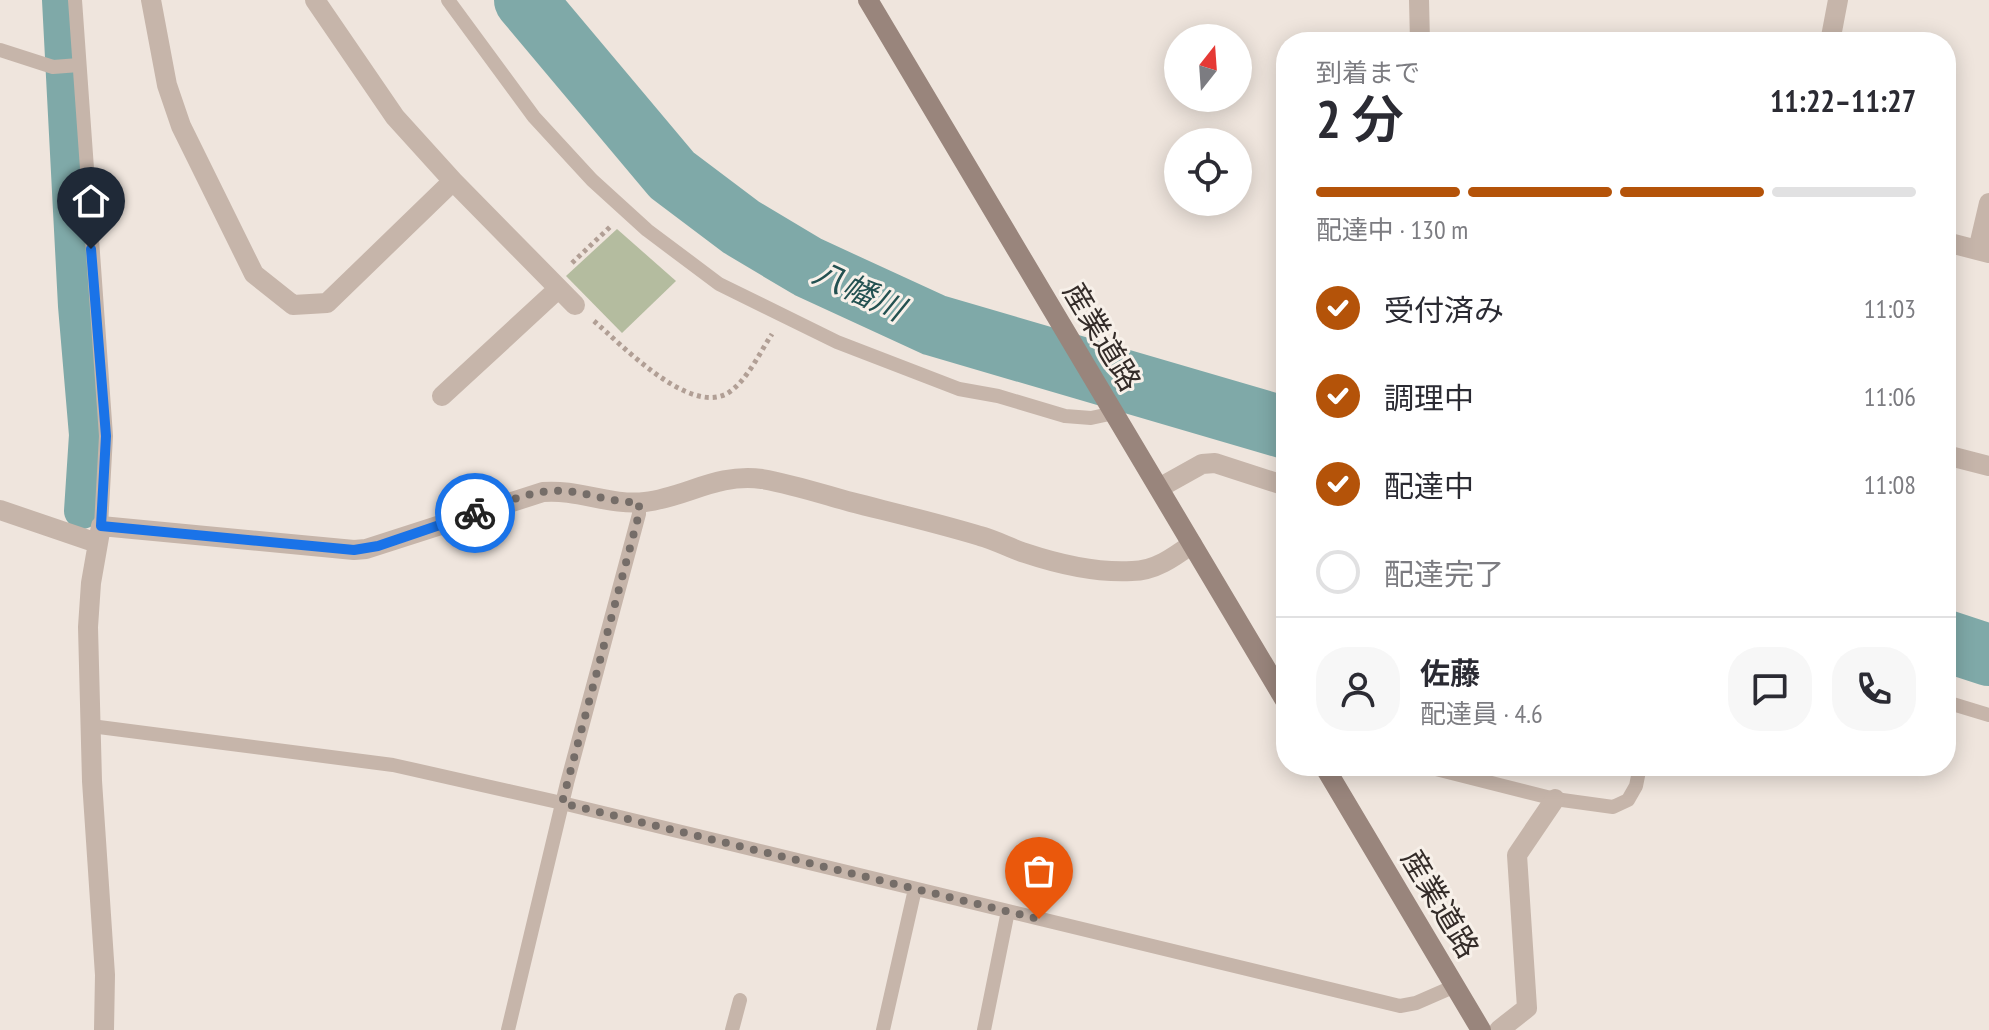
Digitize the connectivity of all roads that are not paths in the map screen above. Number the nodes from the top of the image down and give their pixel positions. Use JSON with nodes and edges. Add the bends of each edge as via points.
{"nodes":[{"id":1,"x":75,"y":0,"type":"edge"},
{"id":2,"x":151,"y":0,"type":"edge"},
{"id":3,"x":315,"y":0,"type":"edge"},
{"id":4,"x":448,"y":0,"type":"edge"},
{"id":5,"x":868,"y":0,"type":"edge"},
{"id":6,"x":1419,"y":0,"type":"edge"},
{"id":7,"x":1838,"y":0,"type":"edge"},
{"id":8,"x":1420,"y":32,"type":"edge"},
{"id":9,"x":1832,"y":32,"type":"edge"},
{"id":10,"x":0,"y":50,"type":"edge"},
{"id":11,"x":79,"y":65,"type":"junction"},
{"id":12,"x":453,"y":181,"type":"junction"},
{"id":13,"x":1989,"y":203,"type":"edge"},
{"id":14,"x":1956,"y":245,"type":"edge"},
{"id":15,"x":1983,"y":252,"type":"edge"},
{"id":16,"x":555,"y":285,"type":"junction"},
{"id":17,"x":575,"y":305,"type":"road end"},
{"id":18,"x":442,"y":396,"type":"dead end"},
{"id":19,"x":1114,"y":413,"type":"junction"},
{"id":20,"x":1956,"y":458,"type":"edge"},
{"id":21,"x":1989,"y":466,"type":"edge"},
{"id":22,"x":1276,"y":483,"type":"edge"},
{"id":23,"x":1159,"y":488,"type":"junction"},
{"id":24,"x":639,"y":502,"type":"junction"},
{"id":25,"x":0,"y":510,"type":"edge"},
{"id":26,"x":99,"y":535,"type":"junction"},
{"id":27,"x":1192,"y":544,"type":"junction"},
{"id":28,"x":1276,"y":685,"type":"edge"},
{"id":29,"x":1956,"y":705,"type":"edge"},
{"id":30,"x":1989,"y":715,"type":"edge"},
{"id":31,"x":91,"y":726,"type":"junction"},
{"id":32,"x":1330,"y":776,"type":"edge"},
{"id":33,"x":1464,"y":776,"type":"edge"},
{"id":34,"x":1638,"y":776,"type":"edge"},
{"id":35,"x":1555,"y":799,"type":"junction"},
{"id":36,"x":562,"y":803,"type":"junction"},
{"id":37,"x":915,"y":889,"type":"junction"},
{"id":38,"x":1008,"y":911,"type":"junction"},
{"id":39,"x":1455,"y":986,"type":"junction"},
{"id":40,"x":740,"y":1000,"type":"dead end"},
{"id":41,"x":104,"y":1030,"type":"edge"},
{"id":42,"x":508,"y":1030,"type":"edge"},
{"id":43,"x":732,"y":1030,"type":"edge"},
{"id":44,"x":883,"y":1030,"type":"edge"},
{"id":45,"x":984,"y":1030,"type":"edge"},
{"id":46,"x":1481,"y":1030,"type":"edge"},
{"id":47,"x":1499,"y":1030,"type":"edge"}],
"edges":[{"from":1,"to":11,"type":"lane"},
{"from":2,"to":12,"type":"street","via":[[167,85],[181,126],[254,274],[293,305],[327,303]]},
{"from":3,"to":12,"type":"street","via":[[395,117]]},
{"from":4,"to":19,"type":"lane","via":[[534,117],[592,180],[719,284],[837,342],[959,389],[1065,416]]},
{"from":5,"to":19,"type":"street","name":"産業道路"},
{"from":6,"to":8,"type":"street"},
{"from":7,"to":9,"type":"street"},
{"from":10,"to":11,"type":"lane","via":[[53,67]]},
{"from":11,"to":26,"type":"lane","via":[[106,436]]},
{"from":12,"to":16,"type":"street"},
{"from":13,"to":15,"type":"street"},
{"from":14,"to":15,"type":"street"},
{"from":16,"to":17,"type":"street"},
{"from":16,"to":18,"type":"street"},
{"from":19,"to":23,"type":"street","name":"産業道路"},
{"from":20,"to":21,"type":"street"},
{"from":22,"to":23,"type":"street","via":[[1215,463],[1202,464]]},
{"from":23,"to":27,"type":"street","name":"産業道路"},
{"from":24,"to":26,"type":"street","via":[[543,492],[354,550]]},
{"from":24,"to":27,"type":"street","via":[[711,482],[749,478],[972,533],[1081,567],[1135,571],[1163,563]]},
{"from":24,"to":36,"type":"lane"},
{"from":25,"to":26,"type":"street"},
{"from":26,"to":31,"type":"street","via":[[88,627]]},
{"from":27,"to":28,"type":"street","name":"産業道路"},
{"from":29,"to":30,"type":"lane"},
{"from":31,"to":36,"type":"lane","via":[[393,765]]},
{"from":31,"to":41,"type":"street"},
{"from":32,"to":39,"type":"street","name":"産業道路"},
{"from":33,"to":35,"type":"lane"},
{"from":34,"to":35,"type":"lane","via":[[1628,800],[1613,807]]},
{"from":35,"to":47,"type":"street","via":[[1517,855],[1527,1008]]},
{"from":36,"to":37,"type":"lane"},
{"from":36,"to":42,"type":"lane"},
{"from":37,"to":38,"type":"lane"},
{"from":37,"to":44,"type":"lane"},
{"from":38,"to":39,"type":"lane","via":[[1400,1006]]},
{"from":38,"to":45,"type":"lane"},
{"from":39,"to":46,"type":"street","name":"産業道路"},
{"from":40,"to":43,"type":"lane"}]}
